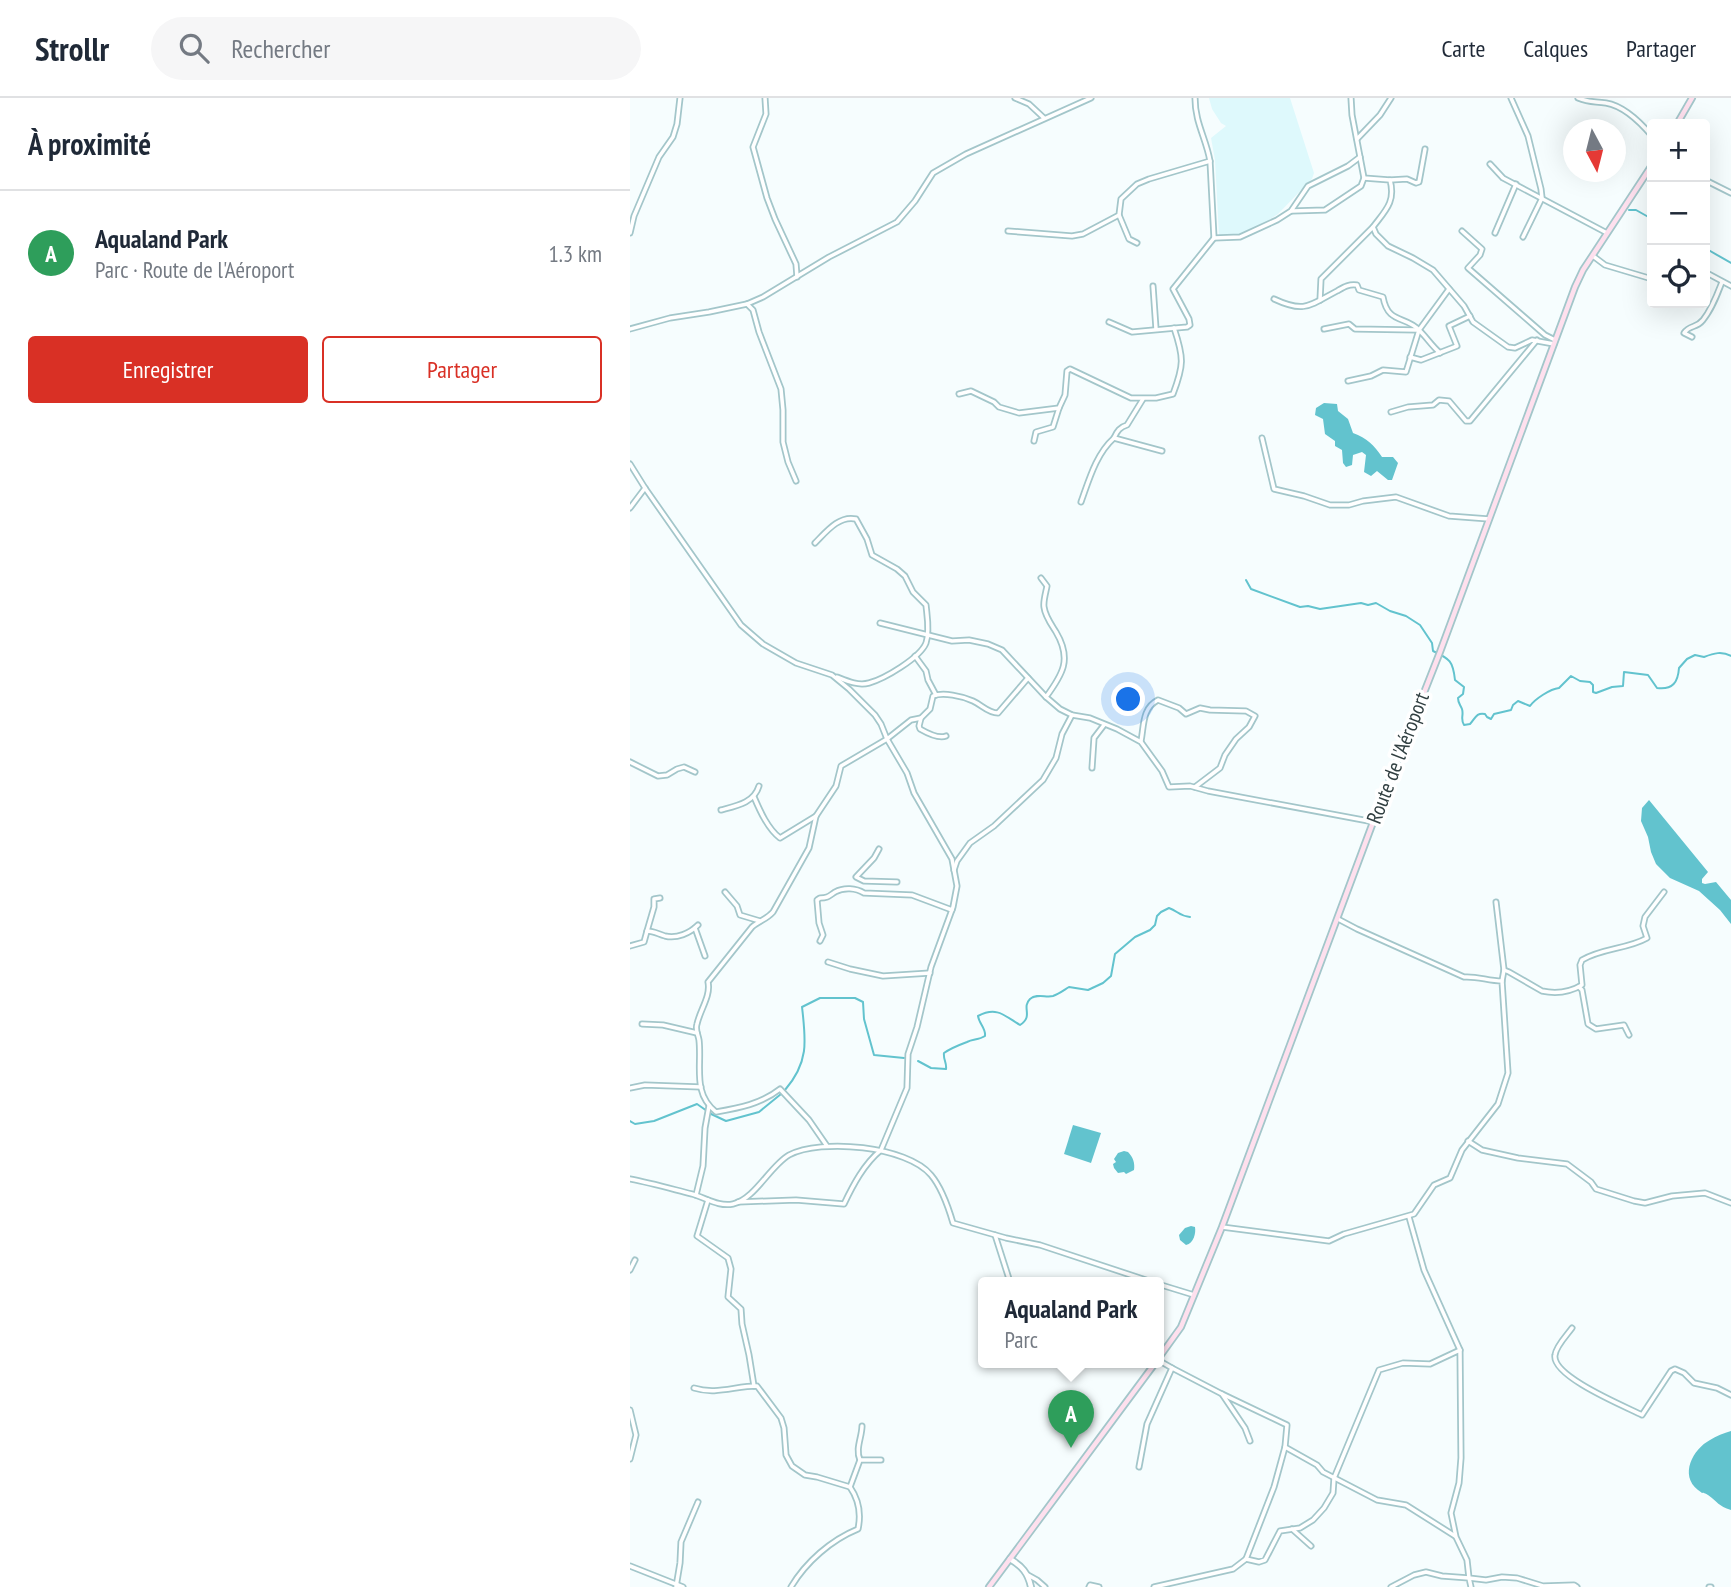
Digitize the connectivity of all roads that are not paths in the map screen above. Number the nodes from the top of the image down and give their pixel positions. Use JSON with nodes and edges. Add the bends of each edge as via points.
{"nodes":[{"id":1,"x":680,"y":98,"type":"edge"},
{"id":2,"x":765,"y":98,"type":"edge"},
{"id":3,"x":1015,"y":98,"type":"edge"},
{"id":4,"x":1091,"y":98,"type":"edge"},
{"id":5,"x":1195,"y":98,"type":"edge"},
{"id":6,"x":1351,"y":98,"type":"edge"},
{"id":7,"x":1391,"y":98,"type":"edge"},
{"id":8,"x":1511,"y":98,"type":"edge"},
{"id":9,"x":1578,"y":98,"type":"edge"},
{"id":10,"x":1692,"y":98,"type":"edge"},
{"id":11,"x":1044,"y":118,"type":"junction"},
{"id":12,"x":1680,"y":119,"type":"edge"},
{"id":13,"x":1647,"y":131,"type":"edge"},
{"id":14,"x":1357,"y":139,"type":"junction"},
{"id":15,"x":1425,"y":149,"type":"dead end"},
{"id":16,"x":1360,"y":158,"type":"junction"},
{"id":17,"x":1210,"y":160,"type":"junction"},
{"id":18,"x":1490,"y":164,"type":"dead end"},
{"id":19,"x":1647,"y":173,"type":"edge"},
{"id":20,"x":1364,"y":178,"type":"junction"},
{"id":21,"x":1390,"y":180,"type":"junction"},
{"id":22,"x":1709,"y":182,"type":"edge"},
{"id":23,"x":1516,"y":184,"type":"junction"},
{"id":24,"x":1731,"y":193,"type":"edge"},
{"id":25,"x":1542,"y":198,"type":"junction"},
{"id":26,"x":1291,"y":211,"type":"junction"},
{"id":27,"x":1119,"y":215,"type":"junction"},
{"id":28,"x":1373,"y":227,"type":"junction"},
{"id":29,"x":1009,"y":231,"type":"dead end"},
{"id":30,"x":1462,"y":232,"type":"dead end"},
{"id":31,"x":630,"y":233,"type":"edge"},
{"id":32,"x":1495,"y":233,"type":"dead end"},
{"id":33,"x":1607,"y":233,"type":"junction"},
{"id":34,"x":1523,"y":237,"type":"dead end"},
{"id":35,"x":1214,"y":238,"type":"junction"},
{"id":36,"x":1137,"y":243,"type":"dead end"},
{"id":37,"x":1592,"y":256,"type":"junction"},
{"id":38,"x":1710,"y":274,"type":"edge"},
{"id":39,"x":797,"y":277,"type":"junction"},
{"id":40,"x":1647,"y":278,"type":"edge"},
{"id":41,"x":1723,"y":282,"type":"junction"},
{"id":42,"x":1153,"y":286,"type":"dead end"},
{"id":43,"x":1731,"y":286,"type":"edge"},
{"id":44,"x":1449,"y":289,"type":"junction"},
{"id":45,"x":1274,"y":299,"type":"dead end"},
{"id":46,"x":1320,"y":300,"type":"junction"},
{"id":47,"x":747,"y":304,"type":"junction"},
{"id":48,"x":1470,"y":316,"type":"junction"},
{"id":49,"x":1109,"y":322,"type":"dead end"},
{"id":50,"x":1174,"y":328,"type":"junction"},
{"id":51,"x":630,"y":329,"type":"edge"},
{"id":52,"x":1156,"y":329,"type":"junction"},
{"id":53,"x":1324,"y":329,"type":"dead end"},
{"id":54,"x":1419,"y":330,"type":"junction"},
{"id":55,"x":1692,"y":337,"type":"dead end"},
{"id":56,"x":1537,"y":340,"type":"junction"},
{"id":57,"x":1554,"y":342,"type":"junction"},
{"id":58,"x":1440,"y":353,"type":"junction"},
{"id":59,"x":1410,"y":357,"type":"junction"},
{"id":60,"x":1348,"y":381,"type":"dead end"},
{"id":61,"x":959,"y":394,"type":"dead end"},
{"id":62,"x":1143,"y":399,"type":"junction"},
{"id":63,"x":1059,"y":408,"type":"junction"},
{"id":64,"x":1391,"y":412,"type":"dead end"},
{"id":65,"x":1114,"y":438,"type":"junction"},
{"id":66,"x":1262,"y":438,"type":"dead end"},
{"id":67,"x":1034,"y":441,"type":"dead end"},
{"id":68,"x":1162,"y":451,"type":"dead end"},
{"id":69,"x":630,"y":464,"type":"edge"},
{"id":70,"x":796,"y":481,"type":"dead end"},
{"id":71,"x":645,"y":488,"type":"junction"},
{"id":72,"x":1081,"y":502,"type":"dead end"},
{"id":73,"x":630,"y":508,"type":"edge"},
{"id":74,"x":1489,"y":519,"type":"junction"},
{"id":75,"x":815,"y":543,"type":"dead end"},
{"id":76,"x":1041,"y":578,"type":"dead end"},
{"id":77,"x":880,"y":623,"type":"dead end"},
{"id":78,"x":927,"y":636,"type":"junction"},
{"id":79,"x":915,"y":656,"type":"junction"},
{"id":80,"x":832,"y":675,"type":"junction"},
{"id":81,"x":1028,"y":678,"type":"junction"},
{"id":82,"x":936,"y":695,"type":"junction"},
{"id":83,"x":1046,"y":697,"type":"junction"},
{"id":84,"x":1072,"y":715,"type":"junction"},
{"id":85,"x":921,"y":718,"type":"junction"},
{"id":86,"x":1104,"y":725,"type":"junction"},
{"id":87,"x":946,"y":736,"type":"dead end"},
{"id":88,"x":887,"y":739,"type":"junction"},
{"id":89,"x":1141,"y":741,"type":"junction"},
{"id":90,"x":630,"y":762,"type":"edge"},
{"id":91,"x":1092,"y":768,"type":"dead end"},
{"id":92,"x":695,"y":772,"type":"dead end"},
{"id":93,"x":759,"y":786,"type":"dead end"},
{"id":94,"x":1193,"y":786,"type":"junction"},
{"id":95,"x":754,"y":797,"type":"junction"},
{"id":96,"x":721,"y":810,"type":"dead end"},
{"id":97,"x":816,"y":817,"type":"junction"},
{"id":98,"x":1374,"y":822,"type":"junction"},
{"id":99,"x":879,"y":849,"type":"dead end"},
{"id":100,"x":954,"y":871,"type":"junction"},
{"id":101,"x":864,"y":881,"type":"junction"},
{"id":102,"x":897,"y":882,"type":"dead end"},
{"id":103,"x":858,"y":890,"type":"junction"},
{"id":104,"x":1664,"y":891,"type":"dead end"},
{"id":105,"x":725,"y":892,"type":"dead end"},
{"id":106,"x":660,"y":898,"type":"dead end"},
{"id":107,"x":1496,"y":902,"type":"dead end"},
{"id":108,"x":952,"y":910,"type":"junction"},
{"id":109,"x":1340,"y":920,"type":"junction"},
{"id":110,"x":760,"y":921,"type":"junction"},
{"id":111,"x":647,"y":931,"type":"junction"},
{"id":112,"x":820,"y":941,"type":"dead end"},
{"id":113,"x":630,"y":946,"type":"edge"},
{"id":114,"x":705,"y":956,"type":"dead end"},
{"id":115,"x":828,"y":962,"type":"dead end"},
{"id":116,"x":1504,"y":970,"type":"junction"},
{"id":117,"x":930,"y":973,"type":"junction"},
{"id":118,"x":1502,"y":981,"type":"junction"},
{"id":119,"x":1578,"y":987,"type":"junction"},
{"id":120,"x":642,"y":1024,"type":"dead end"},
{"id":121,"x":697,"y":1033,"type":"junction"},
{"id":122,"x":1629,"y":1035,"type":"dead end"},
{"id":123,"x":701,"y":1087,"type":"junction"},
{"id":124,"x":630,"y":1088,"type":"edge"},
{"id":125,"x":709,"y":1106,"type":"junction"},
{"id":126,"x":1468,"y":1141,"type":"junction"},
{"id":127,"x":827,"y":1146,"type":"junction"},
{"id":128,"x":881,"y":1150,"type":"junction"},
{"id":129,"x":630,"y":1179,"type":"edge"},
{"id":130,"x":696,"y":1195,"type":"junction"},
{"id":131,"x":708,"y":1200,"type":"junction"},
{"id":132,"x":738,"y":1202,"type":"junction"},
{"id":133,"x":1731,"y":1203,"type":"edge"},
{"id":134,"x":1409,"y":1217,"type":"junction"},
{"id":135,"x":1222,"y":1227,"type":"junction"},
{"id":136,"x":995,"y":1235,"type":"junction"},
{"id":137,"x":635,"y":1260,"type":"dead end"},
{"id":138,"x":630,"y":1270,"type":"edge"},
{"id":139,"x":1008,"y":1277,"type":"edge"},
{"id":140,"x":1137,"y":1277,"type":"edge"},
{"id":141,"x":1164,"y":1286,"type":"edge"},
{"id":142,"x":1194,"y":1296,"type":"junction"},
{"id":143,"x":1572,"y":1328,"type":"dead end"},
{"id":144,"x":1164,"y":1350,"type":"edge"},
{"id":145,"x":1460,"y":1350,"type":"junction"},
{"id":146,"x":1164,"y":1365,"type":"edge"},
{"id":147,"x":1151,"y":1368,"type":"edge"},
{"id":148,"x":1172,"y":1368,"type":"junction"},
{"id":149,"x":754,"y":1386,"type":"junction"},
{"id":150,"x":694,"y":1388,"type":"dead end"},
{"id":151,"x":1222,"y":1394,"type":"junction"},
{"id":152,"x":1731,"y":1395,"type":"edge"},
{"id":153,"x":630,"y":1410,"type":"edge"},
{"id":154,"x":862,"y":1426,"type":"dead end"},
{"id":155,"x":1250,"y":1441,"type":"dead end"},
{"id":156,"x":1285,"y":1447,"type":"junction"},
{"id":157,"x":630,"y":1459,"type":"edge"},
{"id":158,"x":860,"y":1460,"type":"junction"},
{"id":159,"x":881,"y":1460,"type":"dead end"},
{"id":160,"x":1139,"y":1467,"type":"dead end"},
{"id":161,"x":1334,"y":1478,"type":"junction"},
{"id":162,"x":850,"y":1487,"type":"junction"},
{"id":163,"x":698,"y":1502,"type":"dead end"},
{"id":164,"x":1292,"y":1529,"type":"junction"},
{"id":165,"x":1456,"y":1537,"type":"junction"},
{"id":166,"x":1311,"y":1546,"type":"dead end"},
{"id":167,"x":1017,"y":1548,"type":"junction"},
{"id":168,"x":1010,"y":1559,"type":"junction"},
{"id":169,"x":1246,"y":1559,"type":"junction"},
{"id":170,"x":1018,"y":1564,"type":"junction"},
{"id":171,"x":630,"y":1566,"type":"edge"},
{"id":172,"x":639,"y":1569,"type":"junction"},
{"id":173,"x":630,"y":1573,"type":"edge"},
{"id":174,"x":1028,"y":1575,"type":"junction"},
{"id":175,"x":1469,"y":1578,"type":"junction"},
{"id":176,"x":676,"y":1586,"type":"edge"},
{"id":177,"x":683,"y":1587,"type":"edge"},
{"id":178,"x":791,"y":1587,"type":"edge"},
{"id":179,"x":989,"y":1587,"type":"edge"},
{"id":180,"x":1031,"y":1587,"type":"edge"},
{"id":181,"x":1045,"y":1587,"type":"edge"},
{"id":182,"x":1089,"y":1587,"type":"edge"},
{"id":183,"x":1099,"y":1587,"type":"edge"},
{"id":184,"x":1154,"y":1587,"type":"edge"},
{"id":185,"x":1391,"y":1587,"type":"edge"},
{"id":186,"x":1471,"y":1587,"type":"edge"},
{"id":187,"x":1577,"y":1587,"type":"edge"}],
"edges":[{"from":1,"to":31,"type":"street","via":[[673,137],[655,165]]},
{"from":2,"to":39,"type":"street","via":[[766,114],[753,147]]},
{"from":3,"to":11,"type":"street"},
{"from":4,"to":11,"type":"street"},
{"from":5,"to":17,"type":"street"},
{"from":6,"to":14,"type":"street"},
{"from":7,"to":14,"type":"street"},
{"from":8,"to":25,"type":"street","via":[[1528,136]]},
{"from":9,"to":13,"type":"street","via":[[1615,105]]},
{"from":10,"to":12,"type":"main road"},
{"from":11,"to":39,"type":"street","via":[[933,173],[897,222]]},
{"from":14,"to":16,"type":"street"},
{"from":15,"to":21,"type":"street","via":[[1419,182]]},
{"from":16,"to":20,"type":"street"},
{"from":16,"to":26,"type":"street","via":[[1308,186]]},
{"from":17,"to":27,"type":"street","via":[[1138,184],[1121,199]]},
{"from":17,"to":35,"type":"street"},
{"from":18,"to":23,"type":"street"},
{"from":19,"to":33,"type":"main road","name":"Route de l'Aéroport"},
{"from":20,"to":21,"type":"street"},
{"from":20,"to":26,"type":"street","via":[[1361,186],[1325,210]]},
{"from":21,"to":28,"type":"street","via":[[1391,202]]},
{"from":22,"to":24,"type":"street"},
{"from":23,"to":25,"type":"street"},
{"from":23,"to":32,"type":"street"},
{"from":25,"to":33,"type":"street"},
{"from":25,"to":34,"type":"street"},
{"from":26,"to":35,"type":"street","via":[[1240,237]]},
{"from":27,"to":29,"type":"street","via":[[1072,236]]},
{"from":27,"to":36,"type":"street","via":[[1129,239]]},
{"from":28,"to":44,"type":"street","via":[[1388,246],[1433,270]]},
{"from":28,"to":46,"type":"street","via":[[1321,279]]},
{"from":30,"to":57,"type":"street","via":[[1482,249],[1468,268]]},
{"from":33,"to":37,"type":"main road","name":"Route de l'Aéroport"},
{"from":35,"to":50,"type":"street","via":[[1174,286],[1190,325]]},
{"from":37,"to":40,"type":"street","via":[[1605,265]]},
{"from":37,"to":57,"type":"main road","name":"Route de l'Aéroport"},
{"from":38,"to":41,"type":"street"},
{"from":39,"to":47,"type":"street"},
{"from":41,"to":43,"type":"street"},
{"from":41,"to":55,"type":"street","via":[[1702,322],[1685,330]]},
{"from":42,"to":52,"type":"street"},
{"from":44,"to":48,"type":"street"},
{"from":44,"to":54,"type":"street"},
{"from":45,"to":46,"type":"street","via":[[1292,307],[1307,307]]},
{"from":46,"to":54,"type":"street","via":[[1349,284],[1357,285],[1359,290],[1383,297],[1389,314]]},
{"from":47,"to":51,"type":"street"},
{"from":47,"to":70,"type":"street","via":[[781,389],[783,442]]},
{"from":48,"to":56,"type":"street","via":[[1508,348]]},
{"from":48,"to":58,"type":"street","via":[[1449,326],[1457,346]]},
{"from":49,"to":52,"type":"street","via":[[1132,332]]},
{"from":50,"to":52,"type":"street"},
{"from":50,"to":62,"type":"street","via":[[1182,366],[1173,394]]},
{"from":53,"to":54,"type":"street","via":[[1349,324],[1355,329]]},
{"from":54,"to":58,"type":"street"},
{"from":54,"to":59,"type":"street"},
{"from":56,"to":57,"type":"street"},
{"from":56,"to":64,"type":"street","via":[[1470,421],[1449,401]]},
{"from":57,"to":74,"type":"main road","name":"Route de l'Aéroport"},
{"from":58,"to":59,"type":"street","via":[[1421,360]]},
{"from":59,"to":60,"type":"street","via":[[1406,373],[1383,370]]},
{"from":61,"to":63,"type":"street","via":[[971,391],[1019,413]]},
{"from":62,"to":63,"type":"street","via":[[1131,398],[1070,369]]},
{"from":62,"to":65,"type":"street"},
{"from":63,"to":67,"type":"street","via":[[1053,427],[1036,432]]},
{"from":65,"to":68,"type":"street"},
{"from":65,"to":72,"type":"street","via":[[1099,457]]},
{"from":66,"to":74,"type":"street","via":[[1273,489],[1330,505],[1396,497],[1449,516]]},
{"from":69,"to":71,"type":"street"},
{"from":71,"to":73,"type":"street"},
{"from":71,"to":80,"type":"street","via":[[741,625],[796,663]]},
{"from":74,"to":98,"type":"main road","name":"Route de l'Aéroport"},
{"from":75,"to":78,"type":"street","via":[[838,522],[856,519],[872,555],[905,576],[926,604]]},
{"from":76,"to":83,"type":"street","via":[[1047,586],[1043,605],[1060,639],[1065,662]]},
{"from":77,"to":78,"type":"street"},
{"from":78,"to":79,"type":"street"},
{"from":78,"to":81,"type":"street","via":[[988,644],[1002,650]]},
{"from":79,"to":80,"type":"street","via":[[867,683]]},
{"from":79,"to":82,"type":"street"},
{"from":80,"to":88,"type":"street","via":[[875,715]]},
{"from":81,"to":82,"type":"street","via":[[998,713],[973,701]]},
{"from":81,"to":83,"type":"street"},
{"from":82,"to":85,"type":"street"},
{"from":83,"to":84,"type":"street"},
{"from":84,"to":86,"type":"street"},
{"from":84,"to":100,"type":"street","via":[[1043,780],[970,843]]},
{"from":85,"to":87,"type":"street","via":[[920,729]]},
{"from":85,"to":88,"type":"street","via":[[911,720]]},
{"from":86,"to":89,"type":"street"},
{"from":86,"to":91,"type":"street","via":[[1094,738]]},
{"from":88,"to":97,"type":"street","via":[[841,766],[836,786]]},
{"from":88,"to":100,"type":"street","via":[[952,859]]},
{"from":89,"to":94,"type":"street","via":[[1168,787]]},
{"from":89,"to":94,"type":"street","via":[[1148,708],[1158,700],[1186,714],[1200,708],[1246,711],[1255,716],[1220,768]]},
{"from":90,"to":92,"type":"street","via":[[658,776],[684,767]]},
{"from":93,"to":95,"type":"street"},
{"from":94,"to":98,"type":"street"},
{"from":95,"to":96,"type":"street"},
{"from":95,"to":97,"type":"street","via":[[780,838]]},
{"from":97,"to":110,"type":"street","via":[[809,848],[769,918]]},
{"from":98,"to":109,"type":"main road","name":"Route de l'Aéroport"},
{"from":99,"to":101,"type":"street","via":[[856,877]]},
{"from":100,"to":108,"type":"street","via":[[957,886]]},
{"from":101,"to":102,"type":"street"},
{"from":101,"to":103,"type":"street"},
{"from":103,"to":108,"type":"street","via":[[912,895]]},
{"from":103,"to":112,"type":"street","via":[[817,900]]},
{"from":104,"to":119,"type":"street","via":[[1646,916],[1647,938],[1582,960],[1582,985]]},
{"from":105,"to":110,"type":"street","via":[[740,915]]},
{"from":106,"to":111,"type":"street","via":[[654,899]]},
{"from":107,"to":116,"type":"street"},
{"from":108,"to":117,"type":"street"},
{"from":109,"to":118,"type":"street","via":[[1464,977]]},
{"from":109,"to":135,"type":"main road","name":"Route de l'Aéroport"},
{"from":110,"to":121,"type":"street","via":[[708,982]]},
{"from":111,"to":113,"type":"street","via":[[644,942]]},
{"from":111,"to":114,"type":"street","via":[[676,937],[697,927]]},
{"from":115,"to":117,"type":"street","via":[[883,976]]},
{"from":116,"to":118,"type":"street"},
{"from":116,"to":119,"type":"street","via":[[1542,991],[1565,992]]},
{"from":117,"to":128,"type":"street","via":[[908,1054],[907,1088]]},
{"from":118,"to":126,"type":"street","via":[[1508,1073],[1498,1104]]},
{"from":119,"to":122,"type":"street","via":[[1588,1024],[1596,1029],[1624,1026]]},
{"from":120,"to":121,"type":"street"},
{"from":121,"to":123,"type":"street"},
{"from":123,"to":124,"type":"street"},
{"from":123,"to":125,"type":"street"},
{"from":125,"to":127,"type":"street","via":[[716,1112],[746,1106],[780,1089]]},
{"from":125,"to":130,"type":"street"},
{"from":126,"to":133,"type":"street","via":[[1482,1150],[1567,1164],[1596,1189],[1634,1201],[1705,1193]]},
{"from":126,"to":134,"type":"street","via":[[1450,1178],[1434,1185]]},
{"from":127,"to":128,"type":"street"},
{"from":127,"to":132,"type":"street","via":[[786,1157]]},
{"from":128,"to":132,"type":"street","via":[[844,1204]]},
{"from":128,"to":136,"type":"street","via":[[919,1164],[931,1175],[953,1223]]},
{"from":129,"to":130,"type":"street"},
{"from":130,"to":131,"type":"street"},
{"from":131,"to":132,"type":"street"},
{"from":131,"to":149,"type":"street","via":[[697,1236],[728,1258],[728,1297],[741,1309]]},
{"from":134,"to":135,"type":"street","via":[[1329,1241]]},
{"from":134,"to":145,"type":"street","via":[[1424,1270]]},
{"from":135,"to":142,"type":"main road","name":"Route de l'Aéroport"},
{"from":136,"to":139,"type":"street"},
{"from":136,"to":140,"type":"street"},
{"from":137,"to":138,"type":"street"},
{"from":141,"to":142,"type":"street"},
{"from":142,"to":144,"type":"main road","name":"Route de l'Aéroport","via":[[1181,1327]]},
{"from":143,"to":152,"type":"street","via":[[1555,1354],[1563,1372],[1642,1415],[1675,1369],[1694,1383]]},
{"from":145,"to":161,"type":"street","via":[[1430,1364],[1403,1363],[1379,1370]]},
{"from":145,"to":165,"type":"street","via":[[1461,1458],[1451,1513]]},
{"from":146,"to":148,"type":"street"},
{"from":147,"to":167,"type":"main road","name":"Route de l'Aéroport"},
{"from":148,"to":151,"type":"street"},
{"from":148,"to":160,"type":"street","via":[[1147,1424]]},
{"from":149,"to":150,"type":"street","via":[[717,1392]]},
{"from":149,"to":162,"type":"street","via":[[781,1418],[792,1466],[805,1475]]},
{"from":151,"to":155,"type":"street"},
{"from":151,"to":156,"type":"street","via":[[1287,1425]]},
{"from":153,"to":157,"type":"street","via":[[636,1435]]},
{"from":154,"to":158,"type":"street"},
{"from":156,"to":161,"type":"street"},
{"from":156,"to":169,"type":"street"},
{"from":158,"to":159,"type":"street"},
{"from":158,"to":162,"type":"street"},
{"from":161,"to":164,"type":"street","via":[[1333,1493],[1324,1508],[1313,1520]]},
{"from":161,"to":165,"type":"street","via":[[1377,1500],[1406,1505]]},
{"from":162,"to":178,"type":"street","via":[[859,1507],[858,1530],[813,1558]]},
{"from":163,"to":176,"type":"street","via":[[681,1542]]},
{"from":164,"to":166,"type":"street"},
{"from":164,"to":169,"type":"street","via":[[1280,1531],[1265,1560]]},
{"from":165,"to":175,"type":"street","via":[[1467,1560]]},
{"from":167,"to":168,"type":"main road","name":"Route de l'Aéroport"},
{"from":167,"to":170,"type":"street"},
{"from":168,"to":170,"type":"street"},
{"from":168,"to":179,"type":"main road","name":"Route de l'Aéroport"},
{"from":169,"to":184,"type":"street","via":[[1233,1569]]},
{"from":170,"to":174,"type":"street"},
{"from":171,"to":172,"type":"street"},
{"from":172,"to":173,"type":"street"},
{"from":172,"to":176,"type":"street"},
{"from":174,"to":180,"type":"street"},
{"from":174,"to":181,"type":"street"},
{"from":175,"to":185,"type":"street","via":[[1426,1572]]},
{"from":175,"to":186,"type":"street"},
{"from":175,"to":187,"type":"street","via":[[1517,1578],[1543,1586]]},
{"from":176,"to":177,"type":"street"},
{"from":182,"to":183,"type":"street"}]}
